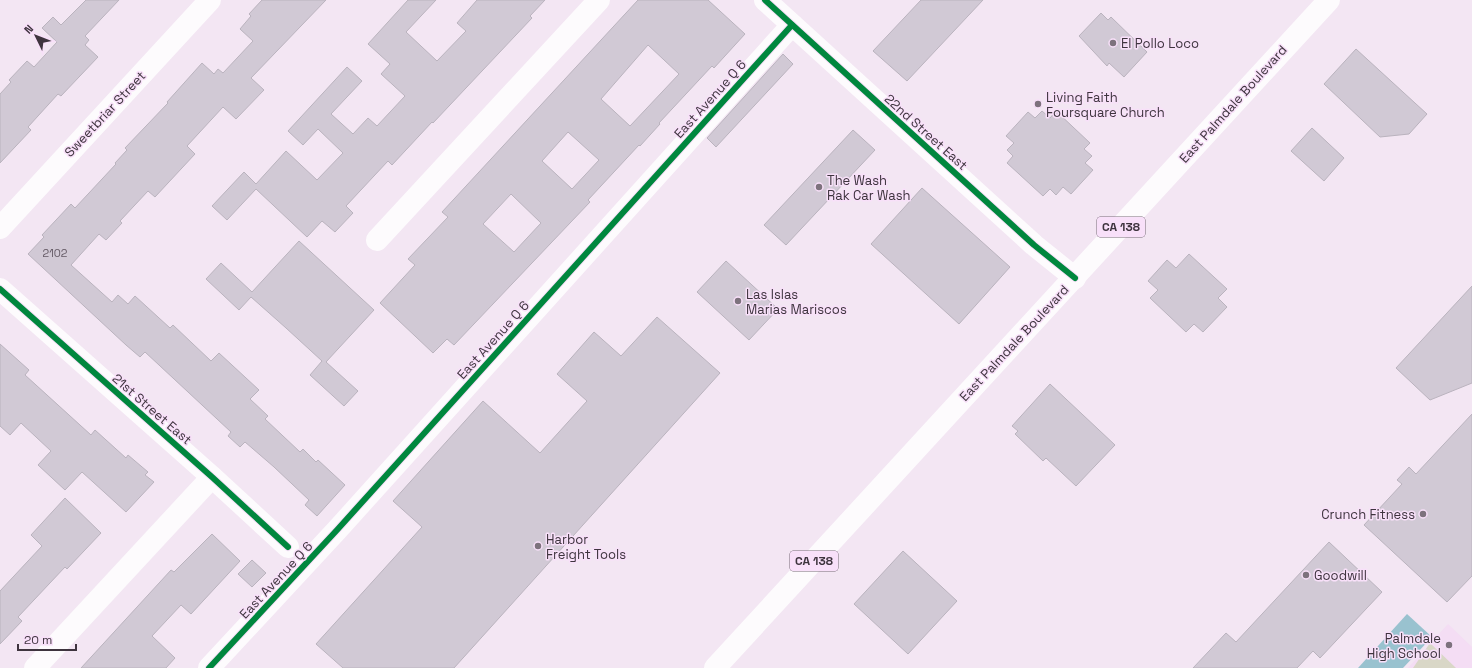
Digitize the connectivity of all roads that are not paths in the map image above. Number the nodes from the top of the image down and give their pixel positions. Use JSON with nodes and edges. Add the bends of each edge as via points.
{"nodes":[{"id":1,"x":210,"y":0,"type":"edge"},
{"id":2,"x":599,"y":0,"type":"edge"},
{"id":3,"x":765,"y":0,"type":"edge"},
{"id":4,"x":1329,"y":0,"type":"edge"},
{"id":5,"x":792,"y":25,"type":"junction"},
{"id":6,"x":0,"y":228,"type":"edge"},
{"id":7,"x":378,"y":240,"type":"dead end"},
{"id":8,"x":1075,"y":278,"type":"junction"},
{"id":9,"x":0,"y":289,"type":"edge"},
{"id":10,"x":212,"y":477,"type":"junction"},
{"id":11,"x":288,"y":547,"type":"dead end"},
{"id":12,"x":35,"y":668,"type":"edge"},
{"id":13,"x":209,"y":668,"type":"edge"},
{"id":14,"x":715,"y":668,"type":"edge"}],
"edges":[{"from":1,"to":6,"type":"main road","name":"Sweetbriar Street"},
{"from":2,"to":7,"type":"main road"},
{"from":3,"to":5,"type":"main road","name":"22nd Street East"},
{"from":4,"to":8,"type":"main road","name":"East Palmdale Boulevard","number":"CA 138"},
{"from":5,"to":8,"type":"main road","name":"22nd Street East","via":[[1034,245]]},
{"from":5,"to":13,"type":"main road","name":"East Avenue Q 6","via":[[337,530]]},
{"from":8,"to":14,"type":"main road","name":"East Palmdale Boulevard","number":"CA 138"},
{"from":9,"to":10,"type":"main road","name":"21st Street East"},
{"from":10,"to":11,"type":"main road","name":"21st Street East"},
{"from":10,"to":12,"type":"main road"}]}
